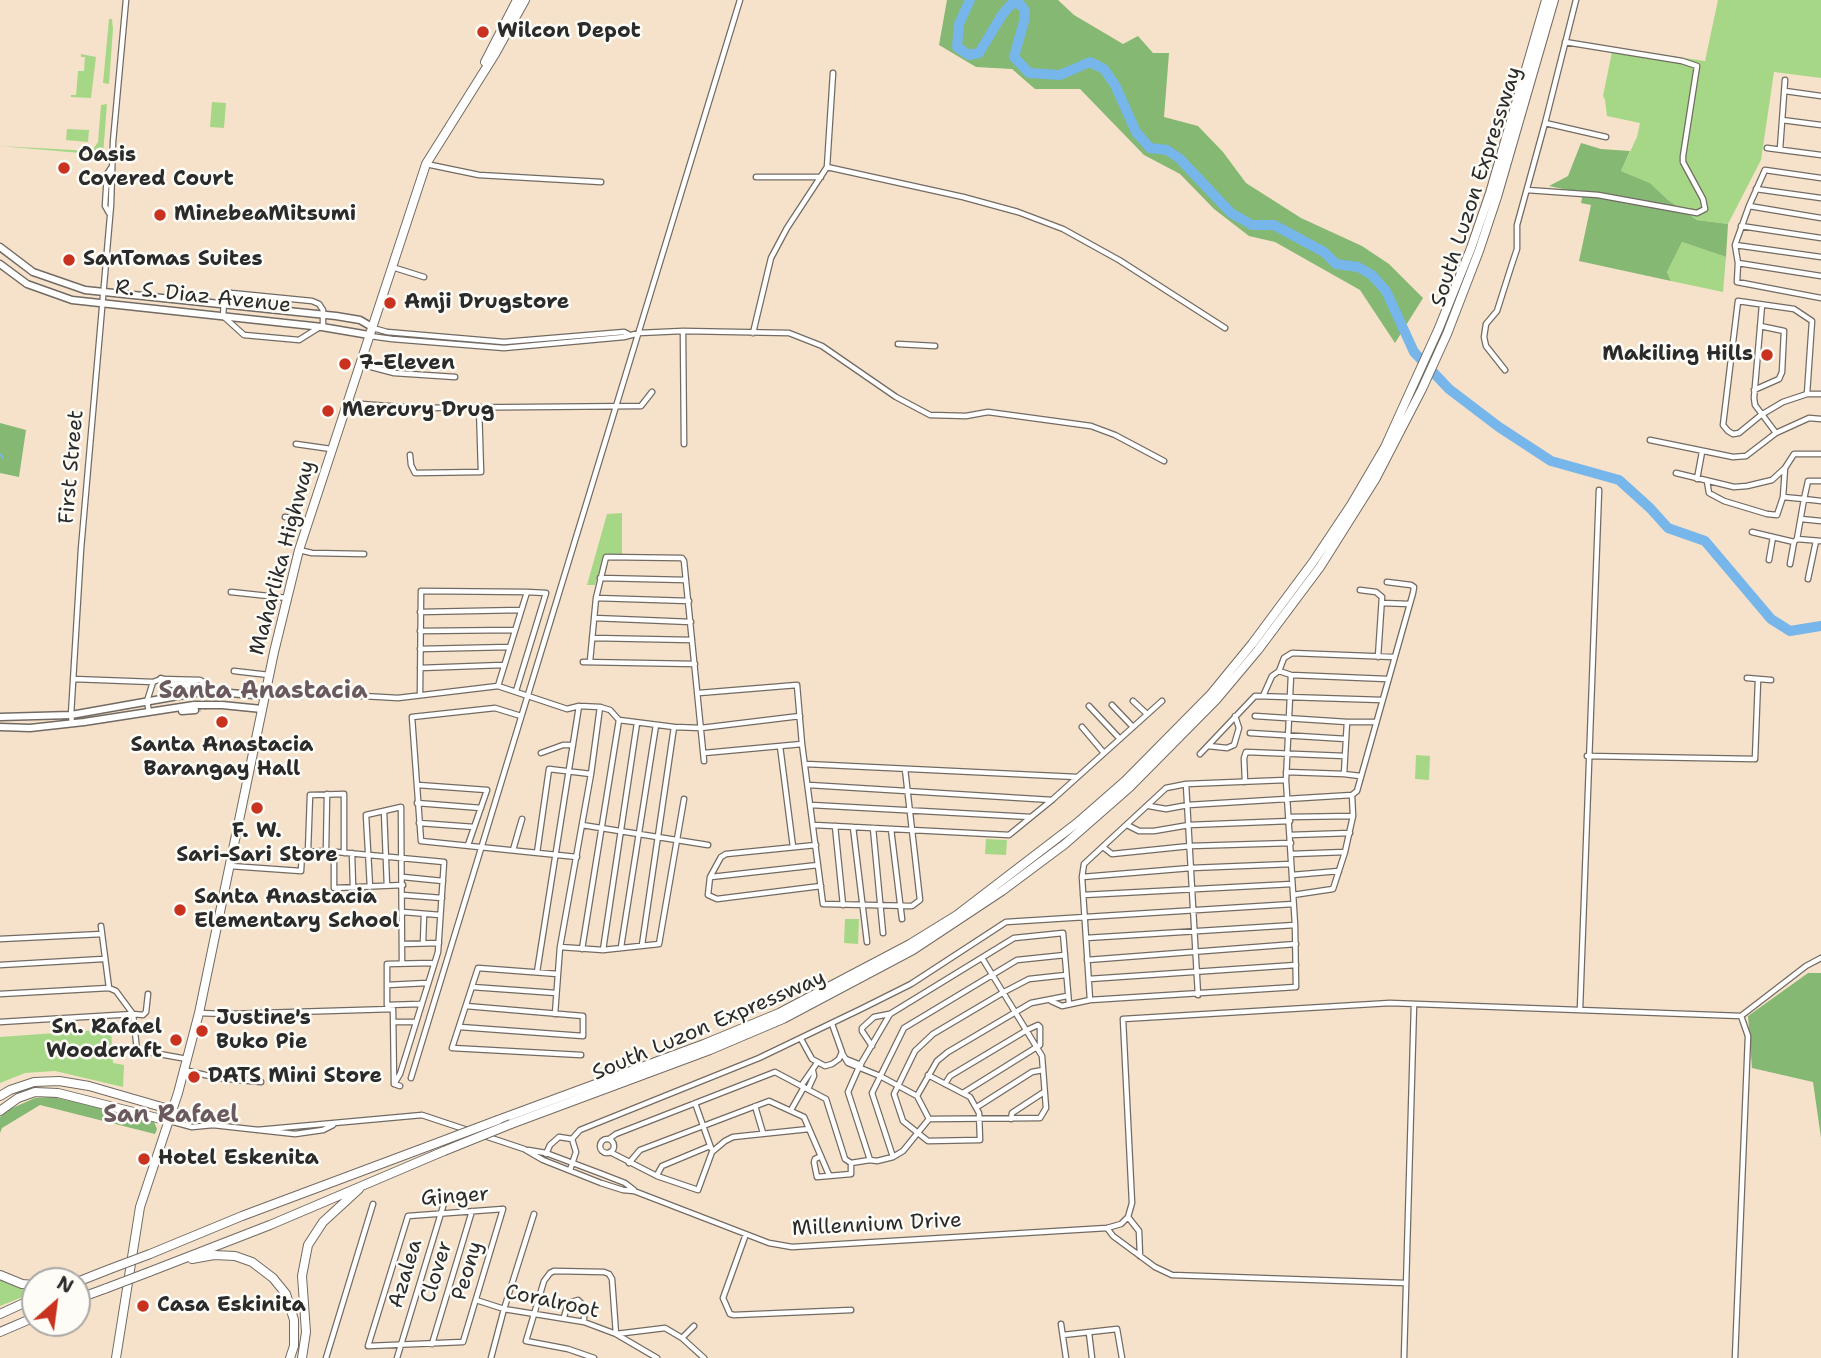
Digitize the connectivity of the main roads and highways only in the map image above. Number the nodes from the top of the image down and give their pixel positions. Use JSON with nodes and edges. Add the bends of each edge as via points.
{"nodes":[{"id":1,"x":517,"y":0,"type":"edge"},
{"id":2,"x":525,"y":0,"type":"edge"},
{"id":3,"x":1546,"y":0,"type":"edge"},
{"id":4,"x":1554,"y":0,"type":"edge"},
{"id":5,"x":480,"y":75,"type":"junction"},
{"id":6,"x":1418,"y":387,"type":"junction"},
{"id":7,"x":0,"y":1096,"type":"edge"},
{"id":8,"x":172,"y":1110,"type":"junction"},
{"id":9,"x":0,"y":1111,"type":"edge"},
{"id":10,"x":169,"y":1121,"type":"junction"},
{"id":11,"x":368,"y":1182,"type":"junction"},
{"id":12,"x":168,"y":1264,"type":"junction"},
{"id":13,"x":0,"y":1275,"type":"edge"},
{"id":14,"x":91,"y":1277,"type":"edge"},
{"id":15,"x":21,"y":1284,"type":"edge"},
{"id":16,"x":91,"y":1294,"type":"edge"},
{"id":17,"x":21,"y":1304,"type":"edge"},
{"id":18,"x":0,"y":1314,"type":"edge"},
{"id":19,"x":21,"y":1323,"type":"edge"},
{"id":20,"x":0,"y":1332,"type":"edge"},
{"id":21,"x":116,"y":1358,"type":"edge"},
{"id":22,"x":290,"y":1358,"type":"edge"},
{"id":23,"x":302,"y":1358,"type":"edge"}],
"edges":[{"from":1,"to":5,"type":"highway","name":"Maharlika Highway"},
{"from":2,"to":5,"type":"highway","name":"Maharlika Highway"},
{"from":3,"to":6,"type":"highway","name":"South Luzon Expressway","via":[[1490,193]]},
{"from":4,"to":6,"type":"highway","name":"South Luzon Expressway","via":[[1497,197],[1447,334]]},
{"from":5,"to":8,"type":"highway","name":"Maharlika Highway","via":[[426,164],[299,550],[199,1013]]},
{"from":6,"to":11,"type":"highway","name":"South Luzon Expressway","bridge":true,"via":[[1358,509],[1258,650],[1174,744],[1065,844],[963,918],[839,991],[710,1050]]},
{"from":6,"to":14,"type":"highway","name":"South Luzon Expressway","bridge":true,"via":[[1351,505],[1286,600],[1211,694],[1125,781],[1047,848],[957,915],[791,1007],[704,1044]]},
{"from":7,"to":8,"type":"highway","via":[[34,1082],[58,1081]]},
{"from":8,"to":10,"type":"highway","name":"Maharlika Highway"},
{"from":9,"to":10,"type":"highway","via":[[18,1098],[58,1093]]},
{"from":10,"to":21,"type":"highway","name":"Maharlika Highway","via":[[140,1207]]},
{"from":11,"to":12,"type":"highway","name":"South Luzon Expressway"},
{"from":11,"to":23,"type":"highway","via":[[323,1222],[308,1245],[302,1276],[306,1332]]},
{"from":12,"to":16,"type":"highway","bridge":true},
{"from":12,"to":22,"type":"highway","via":[[226,1255],[268,1273],[291,1306]]},
{"from":13,"to":15,"type":"highway"},
{"from":17,"to":18,"type":"highway"},
{"from":19,"to":20,"type":"highway"}]}
